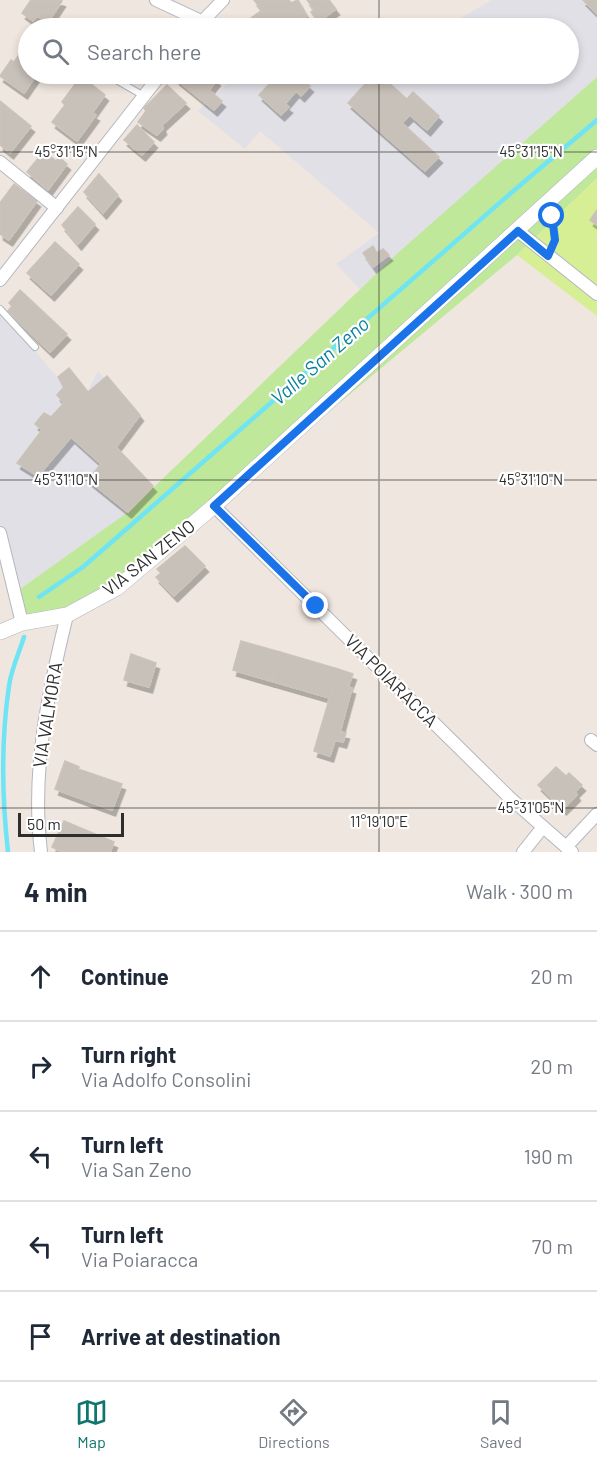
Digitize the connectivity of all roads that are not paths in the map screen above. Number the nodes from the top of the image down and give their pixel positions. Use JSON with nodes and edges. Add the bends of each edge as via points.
{"nodes":[{"id":1,"x":156,"y":0,"type":"edge"},
{"id":2,"x":223,"y":0,"type":"edge"},
{"id":3,"x":186,"y":18,"type":"edge"},
{"id":4,"x":205,"y":18,"type":"edge"},
{"id":5,"x":123,"y":84,"type":"edge"},
{"id":6,"x":153,"y":84,"type":"edge"},
{"id":7,"x":144,"y":96,"type":"junction"},
{"id":8,"x":597,"y":157,"type":"edge"},
{"id":9,"x":0,"y":162,"type":"edge"},
{"id":10,"x":57,"y":208,"type":"junction"},
{"id":11,"x":518,"y":231,"type":"junction"},
{"id":12,"x":0,"y":280,"type":"edge"},
{"id":13,"x":597,"y":294,"type":"edge"},
{"id":14,"x":0,"y":309,"type":"edge"},
{"id":15,"x":35,"y":347,"type":"dead end"},
{"id":16,"x":214,"y":506,"type":"junction"},
{"id":17,"x":0,"y":533,"type":"edge"},
{"id":18,"x":67,"y":615,"type":"junction"},
{"id":19,"x":22,"y":623,"type":"junction"},
{"id":20,"x":0,"y":632,"type":"edge"},
{"id":21,"x":597,"y":814,"type":"edge"},
{"id":22,"x":543,"y":827,"type":"junction"},
{"id":23,"x":569,"y":850,"type":"edge"},
{"id":24,"x":40,"y":852,"type":"edge"},
{"id":25,"x":523,"y":852,"type":"edge"}],
"edges":[{"from":1,"to":3,"type":"street"},
{"from":2,"to":4,"type":"street"},
{"from":5,"to":7,"type":"lane"},
{"from":6,"to":7,"type":"street"},
{"from":7,"to":10,"type":"street"},
{"from":8,"to":11,"type":"street","name":"VIA SAN ZENO"},
{"from":9,"to":10,"type":"street"},
{"from":10,"to":12,"type":"street"},
{"from":11,"to":13,"type":"street"},
{"from":11,"to":16,"type":"street","name":"VIA SAN ZENO"},
{"from":14,"to":15,"type":"lane"},
{"from":16,"to":18,"type":"street","name":"VIA SAN ZENO","via":[[117,588]]},
{"from":16,"to":22,"type":"street","name":"VIA POIARACCA"},
{"from":17,"to":19,"type":"street"},
{"from":18,"to":19,"type":"street","name":"VIA SAN ZENO"},
{"from":18,"to":24,"type":"street","name":"VIA VALMORA","via":[[42,734]]},
{"from":19,"to":20,"type":"street","name":"VIA SAN ZENO"},
{"from":21,"to":23,"type":"street"},
{"from":22,"to":23,"type":"street","name":"VIA POIARACCA"},
{"from":22,"to":25,"type":"street"}]}
